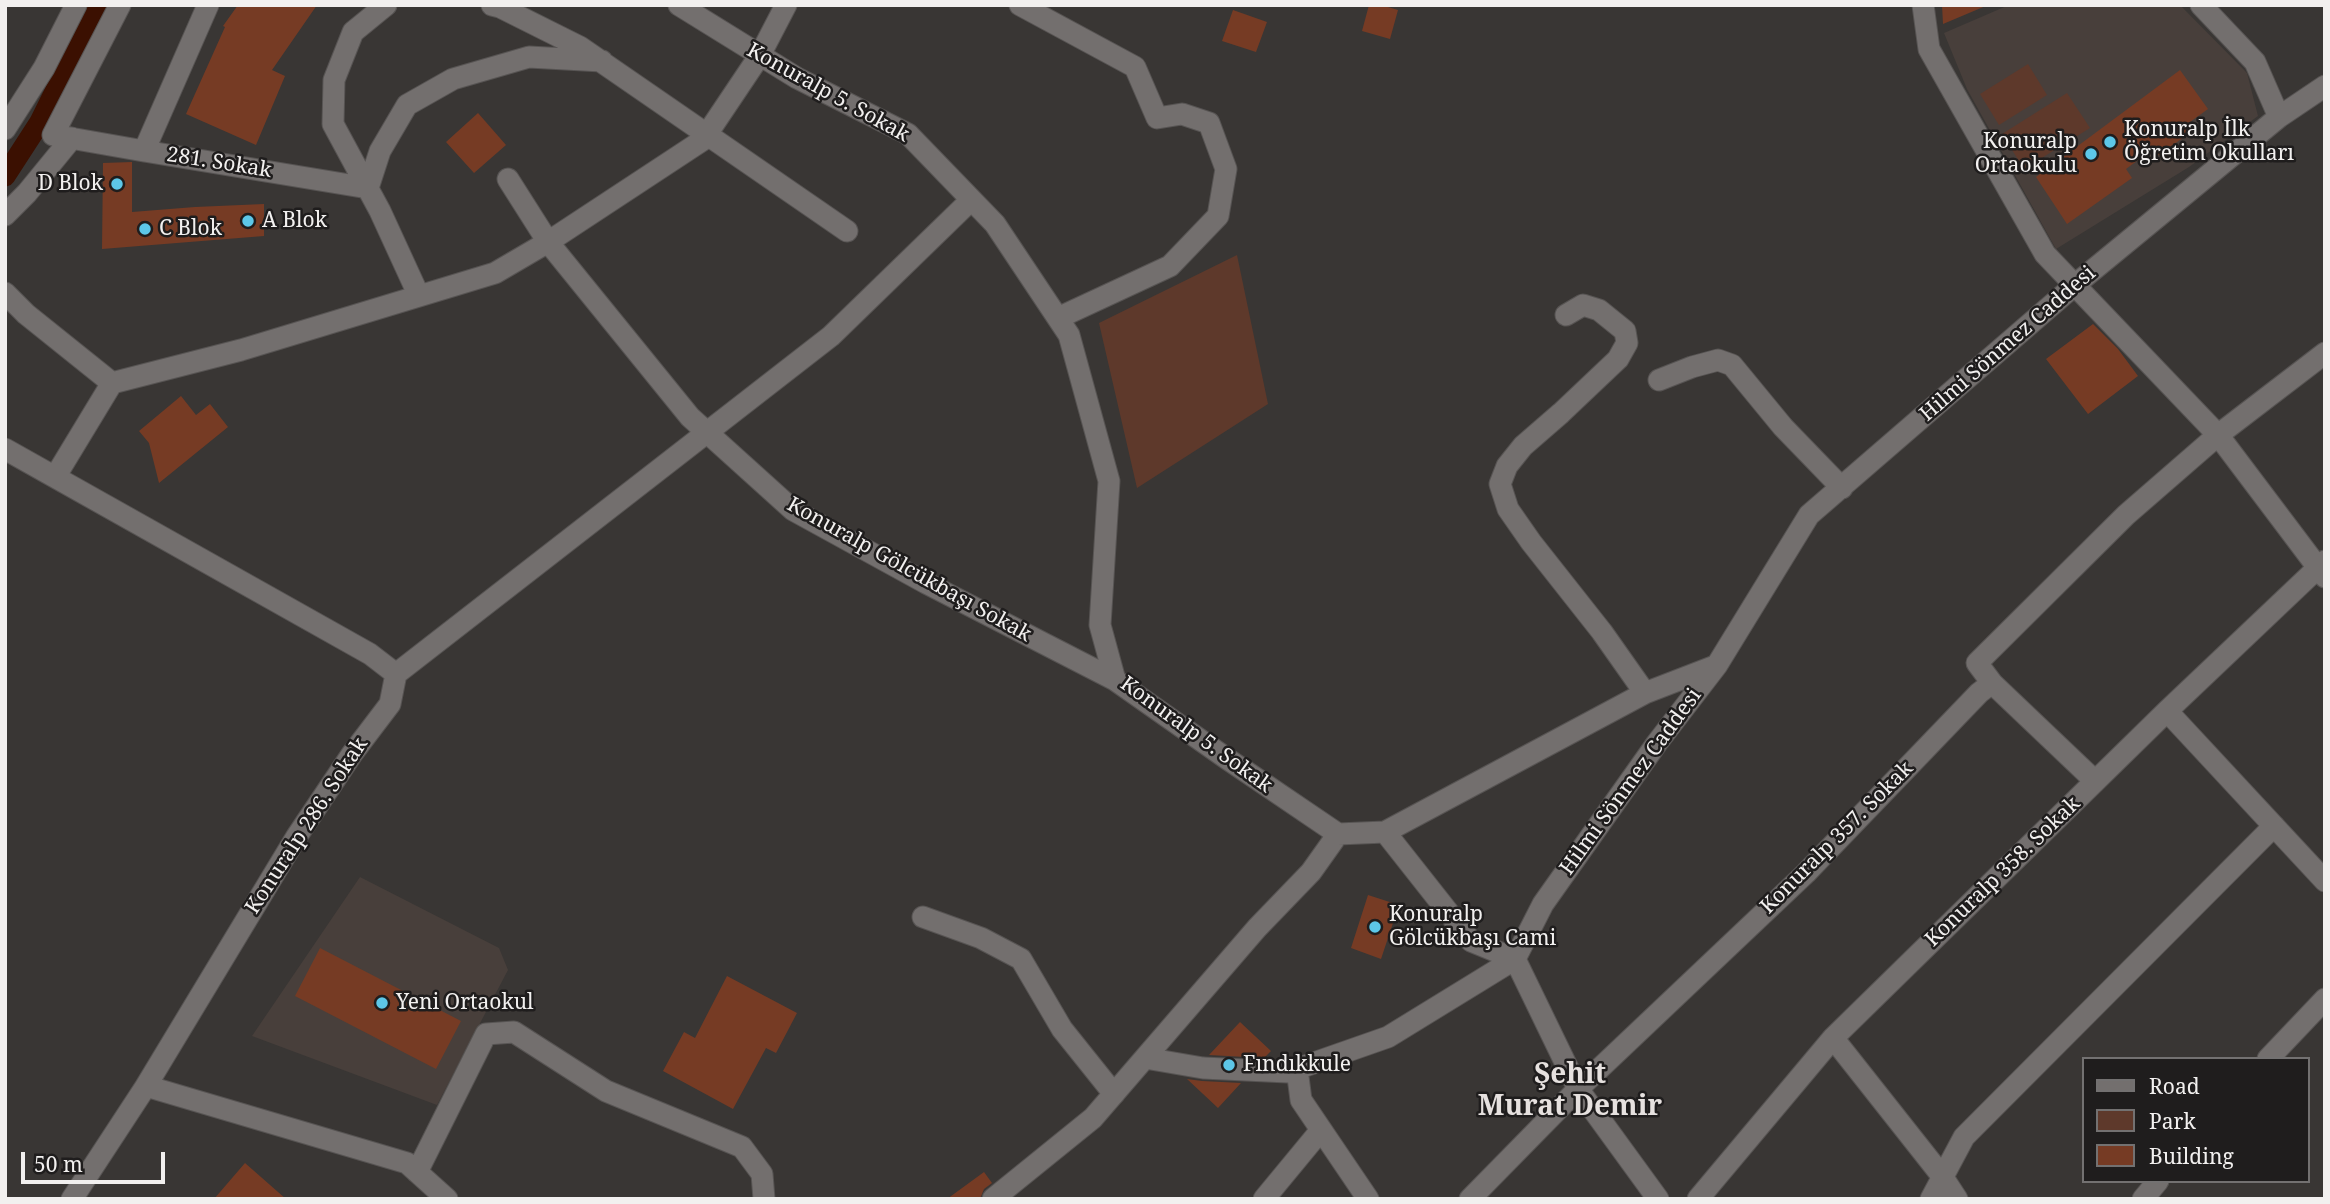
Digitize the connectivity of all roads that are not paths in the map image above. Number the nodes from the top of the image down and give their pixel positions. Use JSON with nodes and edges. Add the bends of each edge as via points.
{"nodes":[{"id":1,"x":76,"y":5,"type":"edge"},
{"id":2,"x":120,"y":5,"type":"edge"},
{"id":3,"x":208,"y":5,"type":"edge"},
{"id":4,"x":386,"y":5,"type":"edge"},
{"id":5,"x":492,"y":5,"type":"edge"},
{"id":6,"x":679,"y":5,"type":"edge"},
{"id":7,"x":786,"y":5,"type":"edge"},
{"id":8,"x":1020,"y":5,"type":"edge"},
{"id":9,"x":1923,"y":5,"type":"edge"},
{"id":10,"x":2201,"y":5,"type":"edge"},
{"id":11,"x":760,"y":55,"type":"junction"},
{"id":12,"x":602,"y":61,"type":"junction"},
{"id":13,"x":2325,"y":86,"type":"edge"},
{"id":14,"x":2279,"y":117,"type":"junction"},
{"id":15,"x":5,"y":129,"type":"edge"},
{"id":16,"x":708,"y":133,"type":"junction"},
{"id":17,"x":72,"y":138,"type":"junction"},
{"id":18,"x":144,"y":151,"type":"junction"},
{"id":19,"x":508,"y":180,"type":"dead end"},
{"id":20,"x":368,"y":188,"type":"junction"},
{"id":21,"x":971,"y":200,"type":"junction"},
{"id":22,"x":5,"y":215,"type":"edge"},
{"id":23,"x":847,"y":231,"type":"dead end"},
{"id":24,"x":548,"y":242,"type":"junction"},
{"id":25,"x":2076,"y":284,"type":"junction"},
{"id":26,"x":5,"y":293,"type":"edge"},
{"id":27,"x":419,"y":296,"type":"junction"},
{"id":28,"x":1566,"y":315,"type":"dead end"},
{"id":29,"x":1058,"y":318,"type":"junction"},
{"id":30,"x":2325,"y":353,"type":"edge"},
{"id":31,"x":1659,"y":380,"type":"dead end"},
{"id":32,"x":111,"y":383,"type":"junction"},
{"id":33,"x":707,"y":432,"type":"junction"},
{"id":34,"x":2218,"y":435,"type":"junction"},
{"id":35,"x":5,"y":449,"type":"edge"},
{"id":36,"x":55,"y":477,"type":"junction"},
{"id":37,"x":1842,"y":488,"type":"junction"},
{"id":38,"x":2322,"y":568,"type":"edge"},
{"id":39,"x":1717,"y":665,"type":"junction"},
{"id":40,"x":396,"y":674,"type":"junction"},
{"id":41,"x":1115,"y":680,"type":"junction"},
{"id":42,"x":1992,"y":683,"type":"junction"},
{"id":43,"x":1645,"y":693,"type":"junction"},
{"id":44,"x":2167,"y":711,"type":"junction"},
{"id":45,"x":2095,"y":781,"type":"junction"},
{"id":46,"x":2274,"y":826,"type":"junction"},
{"id":47,"x":1385,"y":832,"type":"junction"},
{"id":48,"x":1338,"y":834,"type":"junction"},
{"id":49,"x":2325,"y":881,"type":"edge"},
{"id":50,"x":923,"y":917,"type":"dead end"},
{"id":51,"x":1515,"y":959,"type":"junction"},
{"id":52,"x":2325,"y":999,"type":"edge"},
{"id":53,"x":1833,"y":1038,"type":"junction"},
{"id":54,"x":2271,"y":1057,"type":"edge"},
{"id":55,"x":1145,"y":1058,"type":"junction"},
{"id":56,"x":1297,"y":1069,"type":"junction"},
{"id":57,"x":146,"y":1086,"type":"junction"},
{"id":58,"x":1578,"y":1089,"type":"junction"},
{"id":59,"x":1114,"y":1094,"type":"junction"},
{"id":60,"x":1321,"y":1130,"type":"junction"},
{"id":61,"x":417,"y":1172,"type":"junction"},
{"id":62,"x":1942,"y":1176,"type":"junction"},
{"id":63,"x":2156,"y":1183,"type":"edge"},
{"id":64,"x":72,"y":1199,"type":"edge"},
{"id":65,"x":447,"y":1199,"type":"edge"},
{"id":66,"x":764,"y":1199,"type":"edge"},
{"id":67,"x":993,"y":1199,"type":"edge"},
{"id":68,"x":1264,"y":1199,"type":"edge"},
{"id":69,"x":1368,"y":1199,"type":"edge"},
{"id":70,"x":1470,"y":1199,"type":"edge"},
{"id":71,"x":1658,"y":1199,"type":"edge"},
{"id":72,"x":1698,"y":1199,"type":"edge"},
{"id":73,"x":1931,"y":1199,"type":"edge"},
{"id":74,"x":1957,"y":1199,"type":"edge"},
{"id":75,"x":2143,"y":1199,"type":"edge"}],
"edges":[{"from":1,"to":15,"type":"street","via":[[44,68]]},
{"from":2,"to":17,"type":"street","via":[[53,135]]},
{"from":3,"to":18,"type":"street","name":"281. Sokak"},
{"from":4,"to":20,"type":"street","via":[[353,32],[334,80],[333,124]]},
{"from":5,"to":12,"type":"street"},
{"from":6,"to":11,"type":"street","name":"Konuralp 5. Sokak"},
{"from":7,"to":11,"type":"street"},
{"from":8,"to":29,"type":"street","via":[[1135,67],[1157,118],[1182,114],[1209,123],[1226,169],[1219,216],[1170,266]]},
{"from":9,"to":25,"type":"street","via":[[1929,49],[2045,254]]},
{"from":10,"to":14,"type":"street","via":[[2255,62]]},
{"from":11,"to":16,"type":"street"},
{"from":11,"to":21,"type":"street","name":"Konuralp 5. Sokak","via":[[908,134]]},
{"from":12,"to":16,"type":"street"},
{"from":12,"to":20,"type":"street","via":[[529,57],[453,79],[407,106],[380,151]]},
{"from":13,"to":14,"type":"street","name":"Hilmi Sönmez Caddesi"},
{"from":14,"to":25,"type":"street","name":"Hilmi Sönmez Caddesi"},
{"from":16,"to":23,"type":"street"},
{"from":16,"to":24,"type":"street"},
{"from":17,"to":18,"type":"street"},
{"from":17,"to":22,"type":"street"},
{"from":18,"to":20,"type":"street","name":"281. Sokak"},
{"from":19,"to":24,"type":"street","name":"Konuralp Gölcükbaşı Sokak"},
{"from":20,"to":27,"type":"street"},
{"from":21,"to":29,"type":"street","name":"Konuralp 5. Sokak","via":[[995,224]]},
{"from":21,"to":33,"type":"street","via":[[831,336]]},
{"from":24,"to":27,"type":"street","via":[[495,273]]},
{"from":24,"to":33,"type":"street","name":"Konuralp Gölcükbaşı Sokak"},
{"from":25,"to":34,"type":"street"},
{"from":25,"to":37,"type":"street","name":"Hilmi Sönmez Caddesi"},
{"from":26,"to":32,"type":"street"},
{"from":27,"to":32,"type":"street","via":[[241,350]]},
{"from":28,"to":43,"type":"street","via":[[1583,305],[1599,310],[1625,331],[1628,343],[1618,359],[1523,446],[1500,484],[1508,509]]},
{"from":29,"to":41,"type":"street","name":"Konuralp 5. Sokak","via":[[1069,335],[1109,481],[1100,625]]},
{"from":30,"to":34,"type":"street"},
{"from":31,"to":37,"type":"street","via":[[1718,360],[1732,365]]},
{"from":32,"to":36,"type":"street"},
{"from":33,"to":40,"type":"street"},
{"from":33,"to":41,"type":"street","name":"Konuralp Gölcükbaşı Sokak","via":[[793,510]]},
{"from":34,"to":38,"type":"street"},
{"from":34,"to":42,"type":"street","via":[[2126,515],[1976,663]]},
{"from":35,"to":36,"type":"street"},
{"from":36,"to":40,"type":"street","via":[[370,654]]},
{"from":37,"to":39,"type":"street","name":"Hilmi Sönmez Caddesi","via":[[1809,515]]},
{"from":38,"to":44,"type":"street","name":"Konuralp 358. Sokak"},
{"from":39,"to":43,"type":"street","name":"Hilmi Sönmez Caddesi"},
{"from":39,"to":51,"type":"street","name":"Hilmi Sönmez Caddesi","via":[[1564,873]]},
{"from":40,"to":57,"type":"street","name":"Konuralp 286. Sokak","via":[[390,704],[297,836]]},
{"from":41,"to":48,"type":"street","name":"Konuralp 5. Sokak"},
{"from":42,"to":45,"type":"street"},
{"from":42,"to":58,"type":"street","name":"Konuralp 357. Sokak","via":[[1806,873]]},
{"from":43,"to":47,"type":"street","name":"Hilmi Sönmez Caddesi"},
{"from":44,"to":45,"type":"street","name":"Konuralp 358. Sokak"},
{"from":44,"to":46,"type":"street"},
{"from":45,"to":53,"type":"street","name":"Konuralp 358. Sokak"},
{"from":46,"to":49,"type":"street"},
{"from":46,"to":62,"type":"street","via":[[1964,1137]]},
{"from":47,"to":48,"type":"street","name":"Hilmi Sönmez Caddesi"},
{"from":47,"to":51,"type":"street","via":[[1471,941]]},
{"from":48,"to":55,"type":"street","via":[[1311,872]]},
{"from":50,"to":59,"type":"street","via":[[981,938],[1021,959],[1062,1029]]},
{"from":51,"to":56,"type":"street","via":[[1388,1037]]},
{"from":51,"to":58,"type":"street"},
{"from":52,"to":54,"type":"street"},
{"from":53,"to":62,"type":"street"},
{"from":53,"to":72,"type":"street","name":"Konuralp 358. Sokak"},
{"from":55,"to":56,"type":"street","via":[[1203,1068]]},
{"from":55,"to":59,"type":"street"},
{"from":56,"to":60,"type":"street","via":[[1301,1100]]},
{"from":57,"to":61,"type":"street","via":[[407,1163]]},
{"from":57,"to":64,"type":"street","name":"Konuralp 286. Sokak"},
{"from":58,"to":70,"type":"street","name":"Konuralp 357. Sokak"},
{"from":58,"to":71,"type":"street"},
{"from":59,"to":67,"type":"street","via":[[1093,1118]]},
{"from":60,"to":68,"type":"street"},
{"from":60,"to":69,"type":"street"},
{"from":61,"to":65,"type":"street"},
{"from":61,"to":66,"type":"street","via":[[486,1034],[514,1032],[606,1091],[742,1147],[762,1174]]},
{"from":62,"to":73,"type":"street"},
{"from":62,"to":74,"type":"street"},
{"from":63,"to":75,"type":"street"}]}
